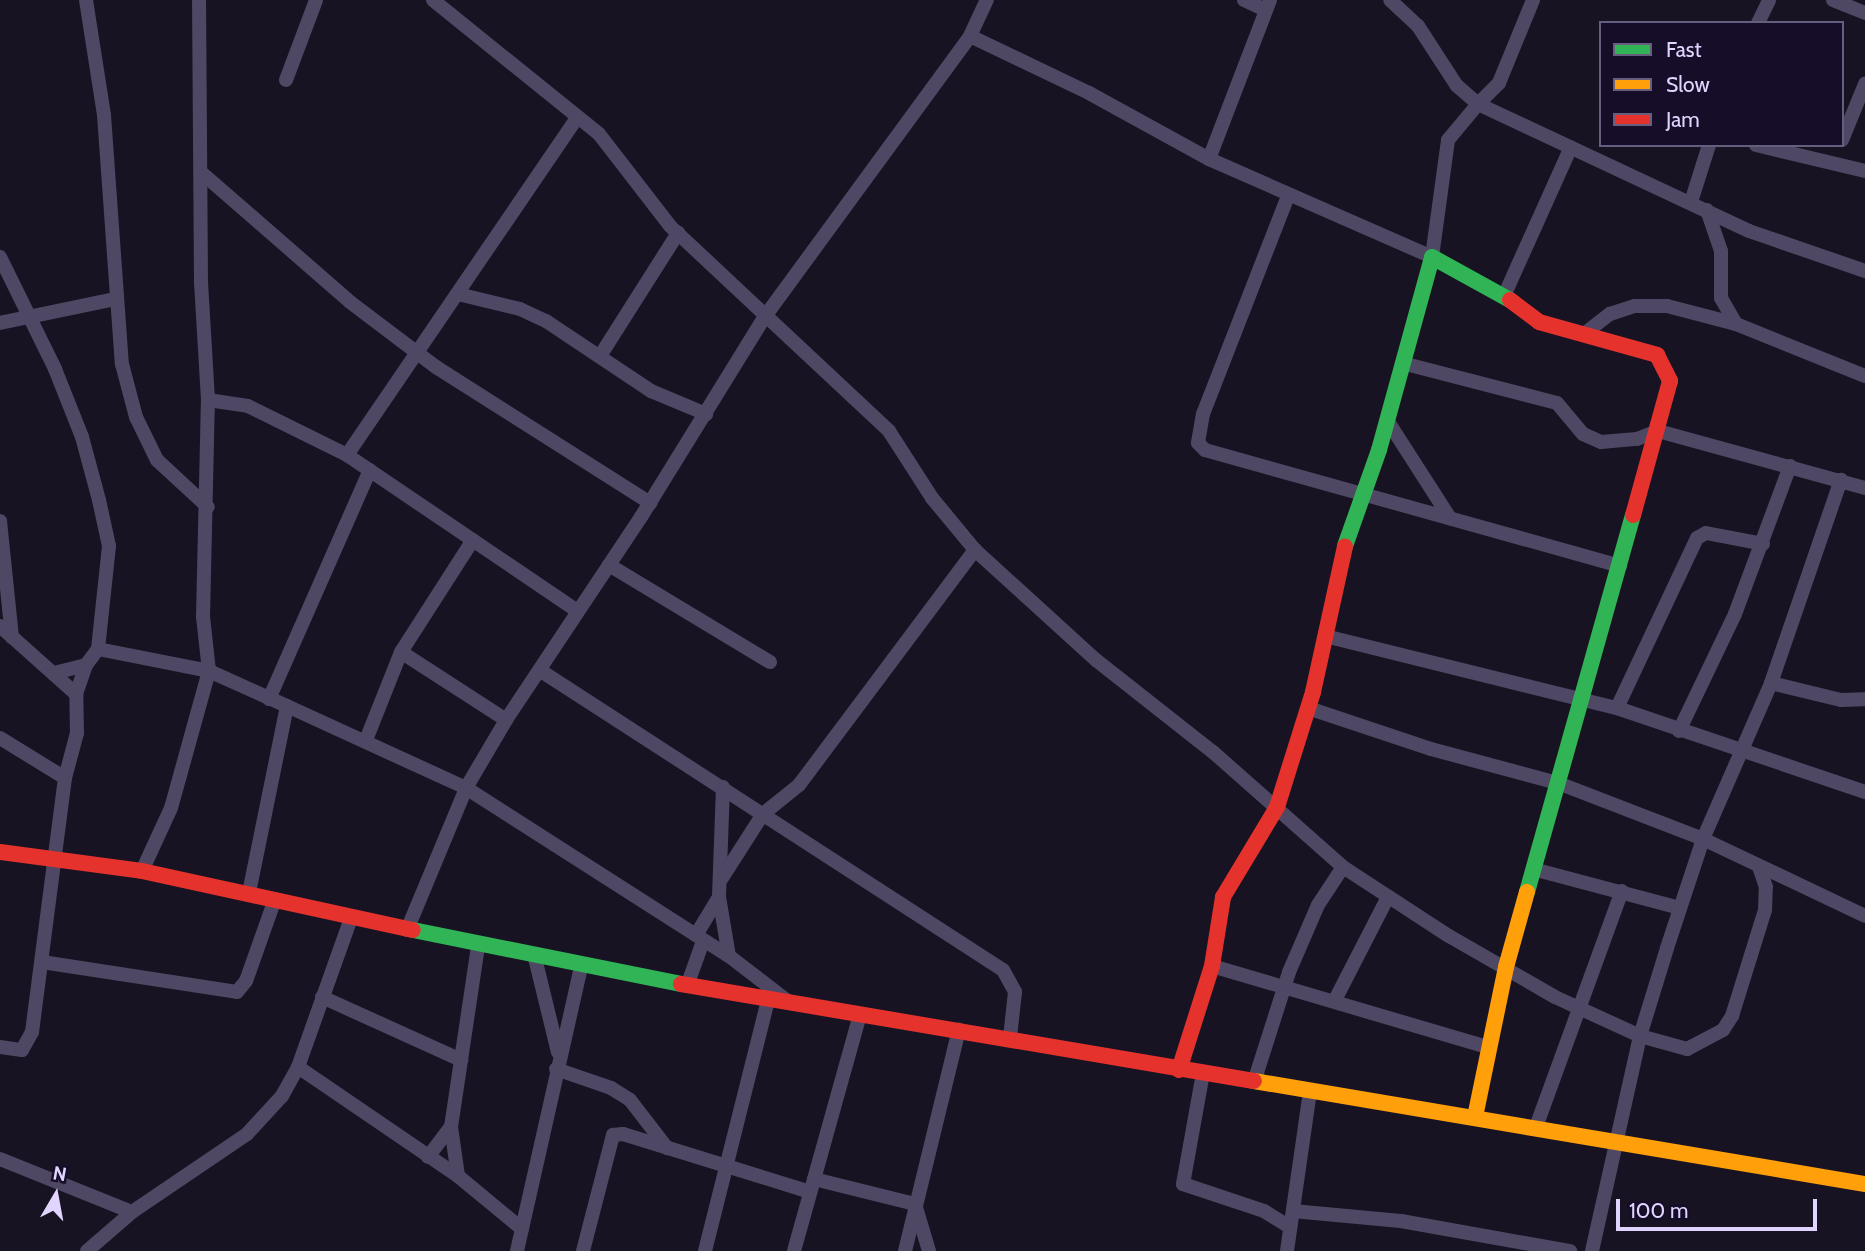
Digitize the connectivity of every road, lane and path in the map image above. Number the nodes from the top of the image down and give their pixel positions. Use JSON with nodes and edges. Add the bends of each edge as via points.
{"nodes":[{"id":1,"x":86,"y":0,"type":"edge"},
{"id":2,"x":199,"y":0,"type":"edge"},
{"id":3,"x":316,"y":0,"type":"edge"},
{"id":4,"x":433,"y":0,"type":"edge"},
{"id":5,"x":987,"y":0,"type":"edge"},
{"id":6,"x":1244,"y":0,"type":"edge"},
{"id":7,"x":1390,"y":0,"type":"edge"},
{"id":8,"x":1532,"y":0,"type":"edge"},
{"id":9,"x":1769,"y":0,"type":"edge"},
{"id":10,"x":1833,"y":0,"type":"edge"},
{"id":11,"x":1267,"y":5,"type":"edge"},
{"id":12,"x":1865,"y":13,"type":"edge"},
{"id":13,"x":1759,"y":21,"type":"edge"},
{"id":14,"x":970,"y":36,"type":"junction"},
{"id":15,"x":286,"y":80,"type":"dead end"},
{"id":16,"x":1865,"y":84,"type":"edge"},
{"id":17,"x":1478,"y":104,"type":"junction"},
{"id":18,"x":578,"y":117,"type":"junction"},
{"id":19,"x":1844,"y":135,"type":"edge"},
{"id":20,"x":1571,"y":147,"type":"junction"},
{"id":21,"x":1708,"y":147,"type":"edge"},
{"id":22,"x":1765,"y":147,"type":"edge"},
{"id":23,"x":1839,"y":147,"type":"edge"},
{"id":24,"x":1209,"y":159,"type":"junction"},
{"id":25,"x":1833,"y":163,"type":"junction"},
{"id":26,"x":1865,"y":172,"type":"edge"},
{"id":27,"x":203,"y":174,"type":"junction"},
{"id":28,"x":1288,"y":196,"type":"junction"},
{"id":29,"x":1691,"y":202,"type":"junction"},
{"id":30,"x":1707,"y":210,"type":"junction"},
{"id":31,"x":678,"y":233,"type":"junction"},
{"id":32,"x":0,"y":257,"type":"edge"},
{"id":33,"x":1432,"y":257,"type":"junction"},
{"id":34,"x":1865,"y":271,"type":"edge"},
{"id":35,"x":458,"y":293,"type":"junction"},
{"id":36,"x":1504,"y":296,"type":"junction"},
{"id":37,"x":115,"y":299,"type":"junction"},
{"id":38,"x":766,"y":315,"type":"junction"},
{"id":39,"x":28,"y":317,"type":"junction"},
{"id":40,"x":0,"y":323,"type":"edge"},
{"id":41,"x":1736,"y":324,"type":"junction"},
{"id":42,"x":1584,"y":334,"type":"junction"},
{"id":43,"x":419,"y":354,"type":"junction"},
{"id":44,"x":600,"y":356,"type":"junction"},
{"id":45,"x":1402,"y":363,"type":"junction"},
{"id":46,"x":1865,"y":376,"type":"edge"},
{"id":47,"x":208,"y":400,"type":"junction"},
{"id":48,"x":706,"y":414,"type":"junction"},
{"id":49,"x":1387,"y":420,"type":"junction"},
{"id":50,"x":1658,"y":431,"type":"junction"},
{"id":51,"x":347,"y":455,"type":"junction"},
{"id":52,"x":1790,"y":466,"type":"junction"},
{"id":53,"x":370,"y":470,"type":"junction"},
{"id":54,"x":1841,"y":480,"type":"junction"},
{"id":55,"x":1865,"y":488,"type":"edge"},
{"id":56,"x":1364,"y":492,"type":"junction"},
{"id":57,"x":650,"y":503,"type":"junction"},
{"id":58,"x":208,"y":507,"type":"junction"},
{"id":59,"x":1450,"y":518,"type":"junction"},
{"id":60,"x":0,"y":522,"type":"edge"},
{"id":61,"x":473,"y":540,"type":"junction"},
{"id":62,"x":1763,"y":544,"type":"junction"},
{"id":63,"x":975,"y":550,"type":"junction"},
{"id":64,"x":609,"y":565,"type":"junction"},
{"id":65,"x":1620,"y":566,"type":"junction"},
{"id":66,"x":578,"y":611,"type":"junction"},
{"id":67,"x":0,"y":626,"type":"edge"},
{"id":68,"x":1325,"y":636,"type":"junction"},
{"id":69,"x":12,"y":637,"type":"junction"},
{"id":70,"x":98,"y":649,"type":"junction"},
{"id":71,"x":401,"y":652,"type":"junction"},
{"id":72,"x":770,"y":662,"type":"dead end"},
{"id":73,"x":86,"y":665,"type":"junction"},
{"id":74,"x":209,"y":671,"type":"junction"},
{"id":75,"x":541,"y":671,"type":"junction"},
{"id":76,"x":54,"y":673,"type":"junction"},
{"id":77,"x":1771,"y":683,"type":"junction"},
{"id":78,"x":76,"y":694,"type":"junction"},
{"id":79,"x":1579,"y":698,"type":"junction"},
{"id":80,"x":269,"y":699,"type":"junction"},
{"id":81,"x":1865,"y":699,"type":"edge"},
{"id":82,"x":287,"y":706,"type":"junction"},
{"id":83,"x":1308,"y":708,"type":"junction"},
{"id":84,"x":1618,"y":708,"type":"junction"},
{"id":85,"x":506,"y":720,"type":"junction"},
{"id":86,"x":1679,"y":731,"type":"junction"},
{"id":87,"x":0,"y":738,"type":"edge"},
{"id":88,"x":366,"y":740,"type":"junction"},
{"id":89,"x":1744,"y":754,"type":"junction"},
{"id":90,"x":65,"y":778,"type":"junction"},
{"id":91,"x":1558,"y":783,"type":"junction"},
{"id":92,"x":723,"y":787,"type":"junction"},
{"id":93,"x":1864,"y":787,"type":"edge"},
{"id":94,"x":466,"y":788,"type":"junction"},
{"id":95,"x":1277,"y":807,"type":"junction"},
{"id":96,"x":762,"y":814,"type":"junction"},
{"id":97,"x":1703,"y":839,"type":"junction"},
{"id":98,"x":0,"y":852,"type":"edge"},
{"id":99,"x":56,"y":859,"type":"junction"},
{"id":100,"x":1343,"y":867,"type":"junction"},
{"id":101,"x":1759,"y":867,"type":"junction"},
{"id":102,"x":1533,"y":869,"type":"junction"},
{"id":103,"x":142,"y":871,"type":"junction"},
{"id":104,"x":722,"y":878,"type":"junction"},
{"id":105,"x":1622,"y":891,"type":"junction"},
{"id":106,"x":249,"y":893,"type":"junction"},
{"id":107,"x":719,"y":897,"type":"junction"},
{"id":108,"x":1388,"y":897,"type":"junction"},
{"id":109,"x":275,"y":899,"type":"junction"},
{"id":110,"x":1680,"y":908,"type":"junction"},
{"id":111,"x":1865,"y":916,"type":"edge"},
{"id":112,"x":351,"y":918,"type":"junction"},
{"id":113,"x":407,"y":930,"type":"junction"},
{"id":114,"x":699,"y":938,"type":"junction"},
{"id":115,"x":478,"y":946,"type":"junction"},
{"id":116,"x":729,"y":956,"type":"junction"},
{"id":117,"x":535,"y":958,"type":"junction"},
{"id":118,"x":42,"y":962,"type":"junction"},
{"id":119,"x":1212,"y":966,"type":"junction"},
{"id":120,"x":581,"y":967,"type":"junction"},
{"id":121,"x":1506,"y":967,"type":"junction"},
{"id":122,"x":1284,"y":984,"type":"junction"},
{"id":123,"x":687,"y":986,"type":"junction"},
{"id":124,"x":322,"y":997,"type":"junction"},
{"id":125,"x":769,"y":997,"type":"junction"},
{"id":126,"x":787,"y":1000,"type":"junction"},
{"id":127,"x":1335,"y":1000,"type":"junction"},
{"id":128,"x":1578,"y":1007,"type":"junction"},
{"id":129,"x":860,"y":1014,"type":"junction"},
{"id":130,"x":959,"y":1030,"type":"junction"},
{"id":131,"x":1640,"y":1036,"type":"junction"},
{"id":132,"x":1010,"y":1037,"type":"junction"},
{"id":133,"x":0,"y":1047,"type":"edge"},
{"id":134,"x":1487,"y":1047,"type":"junction"},
{"id":135,"x":558,"y":1054,"type":"junction"},
{"id":136,"x":461,"y":1060,"type":"junction"},
{"id":137,"x":298,"y":1067,"type":"junction"},
{"id":138,"x":556,"y":1069,"type":"junction"},
{"id":139,"x":1180,"y":1070,"type":"junction"},
{"id":140,"x":1203,"y":1073,"type":"junction"},
{"id":141,"x":1254,"y":1082,"type":"junction"},
{"id":142,"x":1311,"y":1092,"type":"junction"},
{"id":143,"x":1475,"y":1117,"type":"junction"},
{"id":144,"x":451,"y":1127,"type":"junction"},
{"id":145,"x":1536,"y":1127,"type":"junction"},
{"id":146,"x":1617,"y":1145,"type":"junction"},
{"id":147,"x":667,"y":1148,"type":"junction"},
{"id":148,"x":428,"y":1157,"type":"junction"},
{"id":149,"x":0,"y":1159,"type":"edge"},
{"id":150,"x":726,"y":1168,"type":"junction"},
{"id":151,"x":458,"y":1175,"type":"junction"},
{"id":152,"x":1865,"y":1184,"type":"edge"},
{"id":153,"x":812,"y":1186,"type":"junction"},
{"id":154,"x":915,"y":1204,"type":"junction"},
{"id":155,"x":1293,"y":1210,"type":"junction"},
{"id":156,"x":132,"y":1212,"type":"junction"},
{"id":157,"x":1290,"y":1227,"type":"junction"},
{"id":158,"x":522,"y":1229,"type":"junction"},
{"id":159,"x":87,"y":1251,"type":"edge"},
{"id":160,"x":517,"y":1251,"type":"edge"},
{"id":161,"x":583,"y":1251,"type":"edge"},
{"id":162,"x":705,"y":1251,"type":"edge"},
{"id":163,"x":794,"y":1251,"type":"edge"},
{"id":164,"x":905,"y":1251,"type":"edge"},
{"id":165,"x":929,"y":1251,"type":"edge"},
{"id":166,"x":1287,"y":1251,"type":"edge"},
{"id":167,"x":1570,"y":1251,"type":"edge"},
{"id":168,"x":1592,"y":1251,"type":"edge"}],
"edges":[{"from":1,"to":37,"type":"street","via":[[104,115]]},
{"from":2,"to":27,"type":"street","via":[[197,80]]},
{"from":3,"to":15,"type":"street"},
{"from":4,"to":18,"type":"street"},
{"from":5,"to":14,"type":"street"},
{"from":6,"to":11,"type":"street"},
{"from":7,"to":17,"type":"street","via":[[1418,26],[1450,76]]},
{"from":8,"to":17,"type":"street","via":[[1499,83]]},
{"from":9,"to":13,"type":"street"},
{"from":10,"to":12,"type":"street"},
{"from":11,"to":24,"type":"street"},
{"from":14,"to":24,"type":"street","via":[[1058,77]]},
{"from":14,"to":38,"type":"street"},
{"from":16,"to":19,"type":"street"},
{"from":17,"to":20,"type":"street"},
{"from":17,"to":33,"type":"street","via":[[1448,140]]},
{"from":18,"to":31,"type":"street","via":[[599,134],[638,189]]},
{"from":18,"to":35,"type":"street"},
{"from":20,"to":29,"type":"street"},
{"from":20,"to":36,"type":"street"},
{"from":21,"to":29,"type":"street"},
{"from":22,"to":25,"type":"street"},
{"from":23,"to":25,"type":"street"},
{"from":24,"to":28,"type":"street"},
{"from":25,"to":26,"type":"street"},
{"from":27,"to":43,"type":"street","via":[[350,302]]},
{"from":27,"to":47,"type":"street","via":[[201,284]]},
{"from":28,"to":33,"type":"street"},
{"from":28,"to":56,"type":"street","via":[[1197,430],[1198,443],[1205,450]]},
{"from":29,"to":30,"type":"street"},
{"from":30,"to":34,"type":"street","via":[[1749,230]]},
{"from":30,"to":41,"type":"street","via":[[1721,251],[1721,298]]},
{"from":31,"to":38,"type":"street"},
{"from":31,"to":44,"type":"street"},
{"from":32,"to":39,"type":"street"},
{"from":33,"to":36,"type":"street"},
{"from":33,"to":45,"type":"street"},
{"from":35,"to":43,"type":"street"},
{"from":35,"to":44,"type":"street","via":[[520,309]]},
{"from":36,"to":42,"type":"street","via":[[1539,322]]},
{"from":37,"to":39,"type":"street"},
{"from":37,"to":58,"type":"street","via":[[122,364],[135,417],[157,460]]},
{"from":38,"to":48,"type":"street"},
{"from":38,"to":63,"type":"street","via":[[889,431],[932,498]]},
{"from":39,"to":40,"type":"street"},
{"from":39,"to":70,"type":"street","via":[[82,436],[109,546]]},
{"from":41,"to":42,"type":"street","via":[[1667,306],[1635,306],[1610,314]]},
{"from":41,"to":46,"type":"street"},
{"from":42,"to":50,"type":"street","via":[[1657,355],[1667,366],[1670,381]]},
{"from":43,"to":51,"type":"street"},
{"from":43,"to":57,"type":"street"},
{"from":44,"to":48,"type":"street","via":[[652,391]]},
{"from":45,"to":49,"type":"street"},
{"from":45,"to":50,"type":"street","via":[[1557,403],[1583,434],[1601,442],[1637,439]]},
{"from":47,"to":51,"type":"street","via":[[248,406]]},
{"from":47,"to":58,"type":"street"},
{"from":48,"to":57,"type":"street"},
{"from":49,"to":56,"type":"street"},
{"from":49,"to":59,"type":"street"},
{"from":50,"to":52,"type":"street"},
{"from":50,"to":65,"type":"street"},
{"from":51,"to":53,"type":"street"},
{"from":52,"to":54,"type":"street"},
{"from":52,"to":62,"type":"street"},
{"from":53,"to":61,"type":"street"},
{"from":53,"to":80,"type":"street"},
{"from":54,"to":55,"type":"street"},
{"from":54,"to":77,"type":"street"},
{"from":56,"to":59,"type":"street"},
{"from":56,"to":68,"type":"street","via":[[1348,534]]},
{"from":57,"to":64,"type":"street"},
{"from":58,"to":74,"type":"street","via":[[203,617]]},
{"from":59,"to":65,"type":"street"},
{"from":60,"to":69,"type":"street"},
{"from":61,"to":66,"type":"street"},
{"from":61,"to":71,"type":"street"},
{"from":62,"to":84,"type":"street","via":[[1706,533],[1697,538]]},
{"from":62,"to":86,"type":"street"},
{"from":63,"to":95,"type":"street","via":[[1096,660]]},
{"from":63,"to":96,"type":"street","via":[[799,785]]},
{"from":64,"to":66,"type":"street"},
{"from":64,"to":72,"type":"street"},
{"from":65,"to":79,"type":"street"},
{"from":66,"to":75,"type":"street"},
{"from":67,"to":69,"type":"street"},
{"from":68,"to":79,"type":"street"},
{"from":68,"to":83,"type":"street"},
{"from":69,"to":76,"type":"street"},
{"from":70,"to":73,"type":"street"},
{"from":70,"to":74,"type":"street"},
{"from":71,"to":85,"type":"street"},
{"from":71,"to":88,"type":"street"},
{"from":73,"to":76,"type":"street"},
{"from":73,"to":78,"type":"street"},
{"from":74,"to":80,"type":"street"},
{"from":74,"to":103,"type":"street","via":[[171,808]]},
{"from":75,"to":85,"type":"street"},
{"from":75,"to":92,"type":"street"},
{"from":76,"to":78,"type":"street"},
{"from":77,"to":81,"type":"street","via":[[1841,700]]},
{"from":77,"to":89,"type":"street"},
{"from":78,"to":90,"type":"street","via":[[77,733]]},
{"from":79,"to":84,"type":"street"},
{"from":79,"to":91,"type":"street"},
{"from":80,"to":82,"type":"street"},
{"from":82,"to":88,"type":"street"},
{"from":82,"to":106,"type":"street"},
{"from":83,"to":91,"type":"street","via":[[1431,749]]},
{"from":83,"to":95,"type":"street"},
{"from":84,"to":86,"type":"street"},
{"from":85,"to":94,"type":"street"},
{"from":86,"to":89,"type":"street"},
{"from":87,"to":90,"type":"street"},
{"from":88,"to":94,"type":"street"},
{"from":89,"to":93,"type":"street"},
{"from":89,"to":97,"type":"street"},
{"from":90,"to":99,"type":"street"},
{"from":91,"to":97,"type":"street"},
{"from":91,"to":102,"type":"street"},
{"from":92,"to":96,"type":"street"},
{"from":92,"to":104,"type":"street"},
{"from":94,"to":113,"type":"street"},
{"from":94,"to":114,"type":"street"},
{"from":95,"to":100,"type":"street"},
{"from":95,"to":119,"type":"street","via":[[1223,897]]},
{"from":96,"to":104,"type":"street"},
{"from":96,"to":132,"type":"street","via":[[1003,970],[1015,992]]},
{"from":97,"to":101,"type":"street"},
{"from":97,"to":110,"type":"street"},
{"from":98,"to":99,"type":"street"},
{"from":99,"to":103,"type":"street"},
{"from":99,"to":118,"type":"street"},
{"from":100,"to":108,"type":"street"},
{"from":100,"to":122,"type":"street","via":[[1318,905]]},
{"from":101,"to":111,"type":"street"},
{"from":101,"to":131,"type":"street","via":[[1766,887],[1765,910],[1732,1016],[1723,1030],[1687,1049]]},
{"from":102,"to":105,"type":"street"},
{"from":102,"to":121,"type":"street"},
{"from":103,"to":106,"type":"street"},
{"from":104,"to":107,"type":"street"},
{"from":105,"to":110,"type":"street"},
{"from":105,"to":128,"type":"street"},
{"from":106,"to":109,"type":"street"},
{"from":107,"to":114,"type":"street"},
{"from":107,"to":116,"type":"street"},
{"from":108,"to":121,"type":"street"},
{"from":108,"to":127,"type":"street"},
{"from":109,"to":112,"type":"street"},
{"from":109,"to":118,"type":"street","via":[[246,981],[237,992]]},
{"from":110,"to":131,"type":"street"},
{"from":112,"to":113,"type":"street"},
{"from":112,"to":124,"type":"street"},
{"from":113,"to":115,"type":"street"},
{"from":114,"to":116,"type":"street"},
{"from":114,"to":123,"type":"street"},
{"from":115,"to":117,"type":"street"},
{"from":115,"to":136,"type":"street"},
{"from":116,"to":126,"type":"street"},
{"from":117,"to":120,"type":"street"},
{"from":117,"to":135,"type":"street"},
{"from":118,"to":133,"type":"street","via":[[29,1044],[14,1052]]},
{"from":119,"to":122,"type":"street"},
{"from":119,"to":139,"type":"street"},
{"from":120,"to":123,"type":"street"},
{"from":120,"to":135,"type":"street"},
{"from":121,"to":128,"type":"street"},
{"from":121,"to":134,"type":"street"},
{"from":122,"to":127,"type":"street"},
{"from":122,"to":141,"type":"street"},
{"from":123,"to":125,"type":"street"},
{"from":124,"to":136,"type":"street"},
{"from":124,"to":137,"type":"street"},
{"from":125,"to":126,"type":"street"},
{"from":125,"to":150,"type":"street"},
{"from":126,"to":129,"type":"street"},
{"from":127,"to":134,"type":"street"},
{"from":128,"to":131,"type":"street"},
{"from":128,"to":145,"type":"street"},
{"from":129,"to":130,"type":"street"},
{"from":129,"to":153,"type":"street"},
{"from":130,"to":132,"type":"street"},
{"from":130,"to":154,"type":"street"},
{"from":131,"to":146,"type":"street"},
{"from":132,"to":139,"type":"street"},
{"from":134,"to":143,"type":"street"},
{"from":135,"to":138,"type":"street"},
{"from":136,"to":144,"type":"street"},
{"from":137,"to":148,"type":"street"},
{"from":137,"to":156,"type":"street","via":[[282,1096],[247,1134]]},
{"from":138,"to":147,"type":"street","via":[[611,1088],[629,1100]]},
{"from":138,"to":158,"type":"street"},
{"from":139,"to":140,"type":"street"},
{"from":140,"to":141,"type":"street"},
{"from":140,"to":157,"type":"street","via":[[1183,1184],[1264,1211]]},
{"from":141,"to":142,"type":"street"},
{"from":142,"to":143,"type":"street"},
{"from":142,"to":155,"type":"street"},
{"from":143,"to":145,"type":"street"},
{"from":144,"to":148,"type":"street"},
{"from":144,"to":151,"type":"street"},
{"from":145,"to":146,"type":"street"},
{"from":146,"to":152,"type":"street"},
{"from":146,"to":168,"type":"street"},
{"from":147,"to":150,"type":"street"},
{"from":147,"to":161,"type":"street","via":[[623,1133],[613,1135]]},
{"from":148,"to":151,"type":"street"},
{"from":149,"to":156,"type":"street"},
{"from":150,"to":153,"type":"street"},
{"from":150,"to":162,"type":"street"},
{"from":151,"to":158,"type":"street"},
{"from":153,"to":154,"type":"street"},
{"from":153,"to":163,"type":"street"},
{"from":154,"to":164,"type":"street"},
{"from":154,"to":165,"type":"street"},
{"from":155,"to":157,"type":"street"},
{"from":155,"to":167,"type":"street","via":[[1401,1221]]},
{"from":156,"to":159,"type":"street"},
{"from":157,"to":166,"type":"street"},
{"from":158,"to":160,"type":"street"}]}
